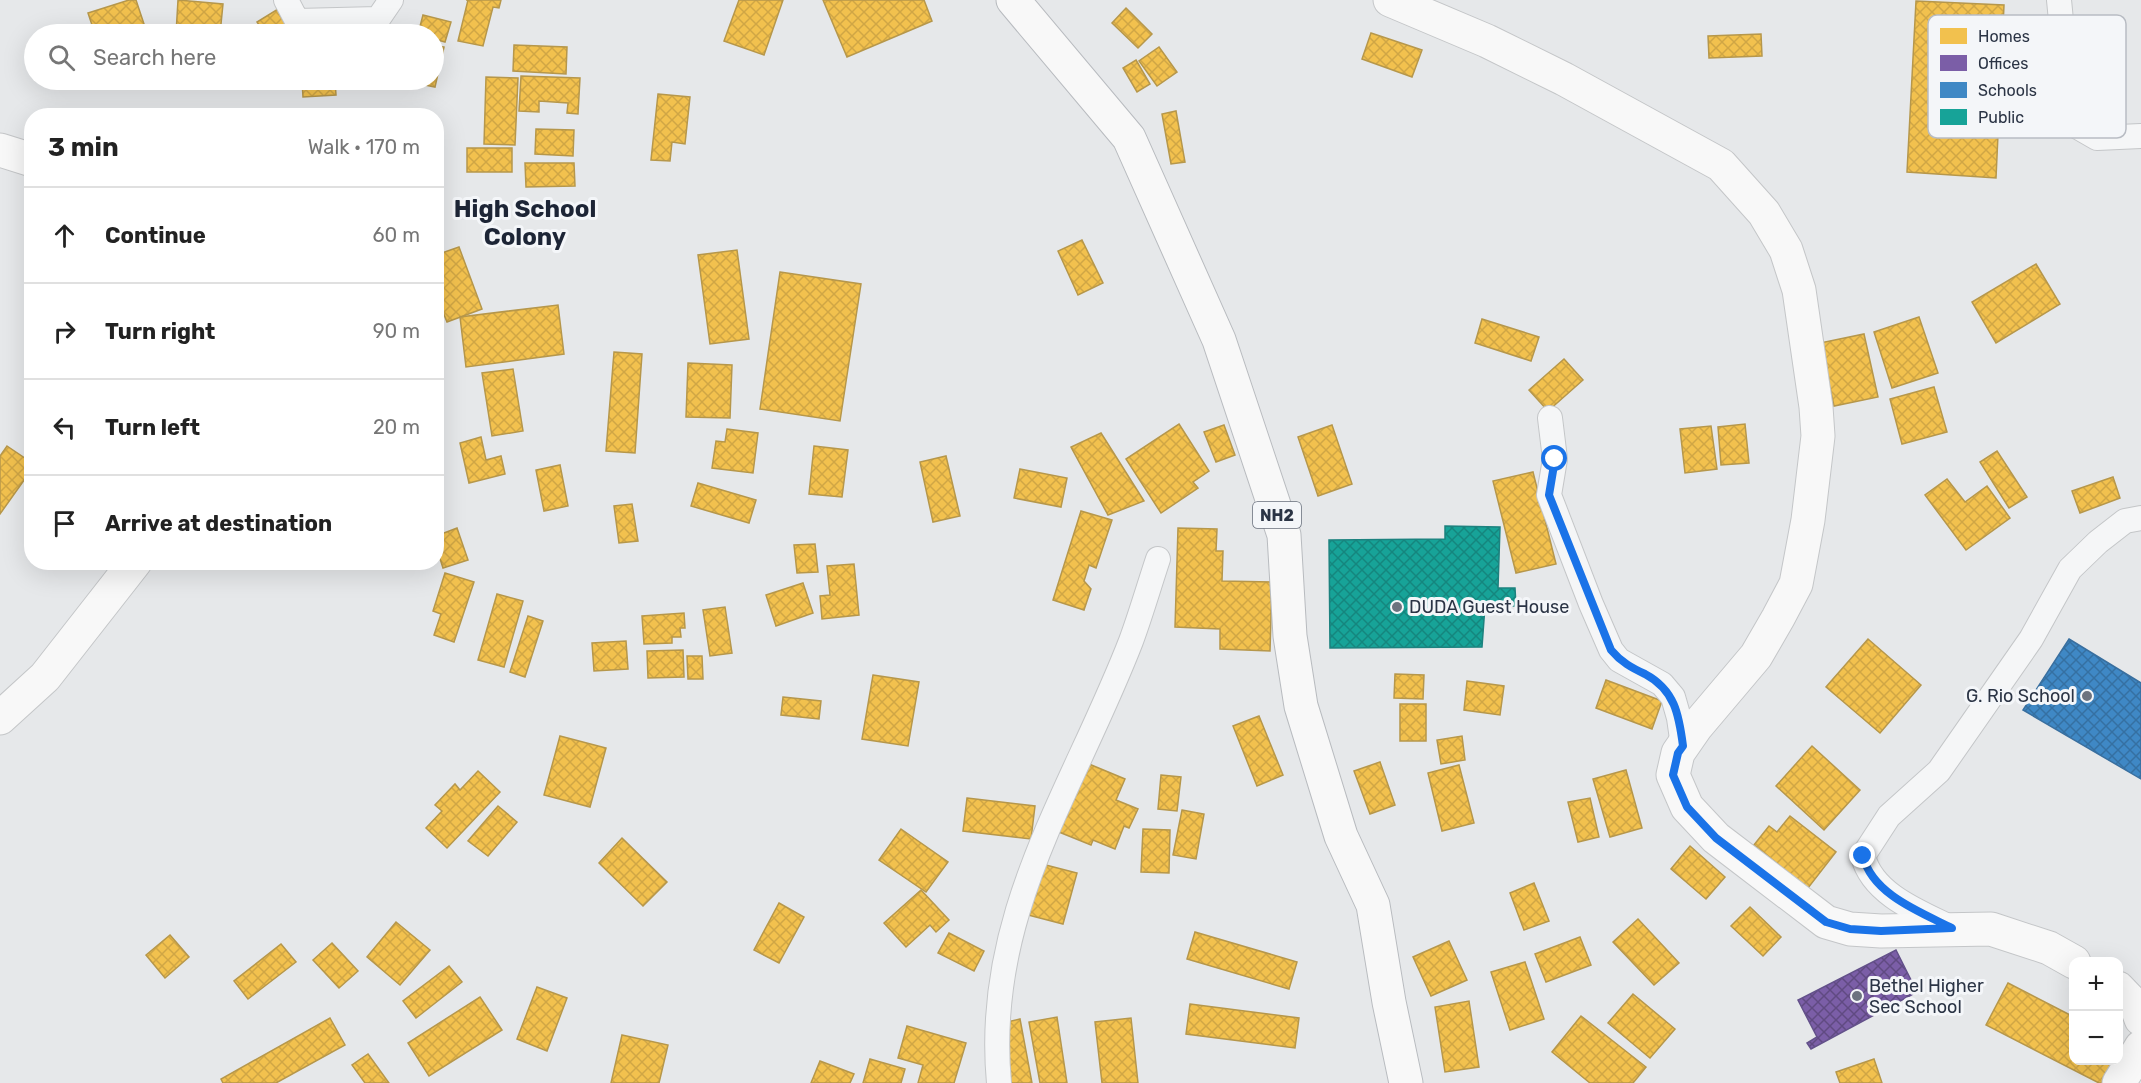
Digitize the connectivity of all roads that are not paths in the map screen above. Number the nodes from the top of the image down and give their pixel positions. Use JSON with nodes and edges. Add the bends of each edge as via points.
{"nodes":[{"id":1,"x":286,"y":0,"type":"edge"},
{"id":2,"x":391,"y":0,"type":"edge"},
{"id":3,"x":1013,"y":0,"type":"edge"},
{"id":4,"x":1390,"y":0,"type":"edge"},
{"id":5,"x":2059,"y":0,"type":"edge"},
{"id":6,"x":2060,"y":15,"type":"edge"},
{"id":7,"x":2141,"y":136,"type":"edge"},
{"id":8,"x":2126,"y":137,"type":"edge"},
{"id":9,"x":0,"y":150,"type":"edge"},
{"id":10,"x":24,"y":158,"type":"edge"},
{"id":11,"x":1550,"y":418,"type":"dead end"},
{"id":12,"x":2141,"y":518,"type":"edge"},
{"id":13,"x":1158,"y":559,"type":"dead end"},
{"id":14,"x":129,"y":570,"type":"edge"},
{"id":15,"x":0,"y":718,"type":"edge"},
{"id":16,"x":1683,"y":746,"type":"junction"},
{"id":17,"x":1952,"y":928,"type":"junction"},
{"id":18,"x":2069,"y":959,"type":"edge"},
{"id":19,"x":2123,"y":993,"type":"edge"},
{"id":20,"x":2141,"y":1019,"type":"edge"},
{"id":21,"x":2141,"y":1047,"type":"edge"},
{"id":22,"x":999,"y":1083,"type":"edge"},
{"id":23,"x":1406,"y":1083,"type":"edge"},
{"id":24,"x":2119,"y":1083,"type":"edge"}],
"edges":[{"from":1,"to":2,"type":"street","via":[[297,21],[378,19]]},
{"from":3,"to":23,"type":"main road","number":"NH2","via":[[1129,138],[1219,340],[1284,535],[1290,636],[1301,706],[1341,836],[1373,905]]},
{"from":4,"to":16,"type":"main road","via":[[1564,79],[1721,165],[1764,213],[1786,250],[1809,343],[1818,436],[1796,584],[1756,656]]},
{"from":5,"to":6,"type":"street"},
{"from":7,"to":8,"type":"street"},
{"from":9,"to":10,"type":"main road"},
{"from":11,"to":16,"type":"street","via":[[1555,459],[1549,495],[1591,603],[1619,660],[1662,684],[1672,697]]},
{"from":12,"to":17,"type":"street","via":[[2125,521],[2070,569],[2031,639],[1939,771],[1889,816],[1863,856],[1867,871],[1886,890]]},
{"from":13,"to":22,"type":"street","via":[[1131,641],[1032,863],[1007,944],[997,1012]]},
{"from":14,"to":15,"type":"main road","via":[[45,677]]},
{"from":16,"to":17,"type":"main road","via":[[1673,775],[1687,807],[1716,838],[1826,922],[1860,930]]},
{"from":17,"to":18,"type":"main road","via":[[1991,929],[2049,948]]},
{"from":19,"to":20,"type":"main road","via":[[2138,1008]]},
{"from":21,"to":24,"type":"main road"}]}
